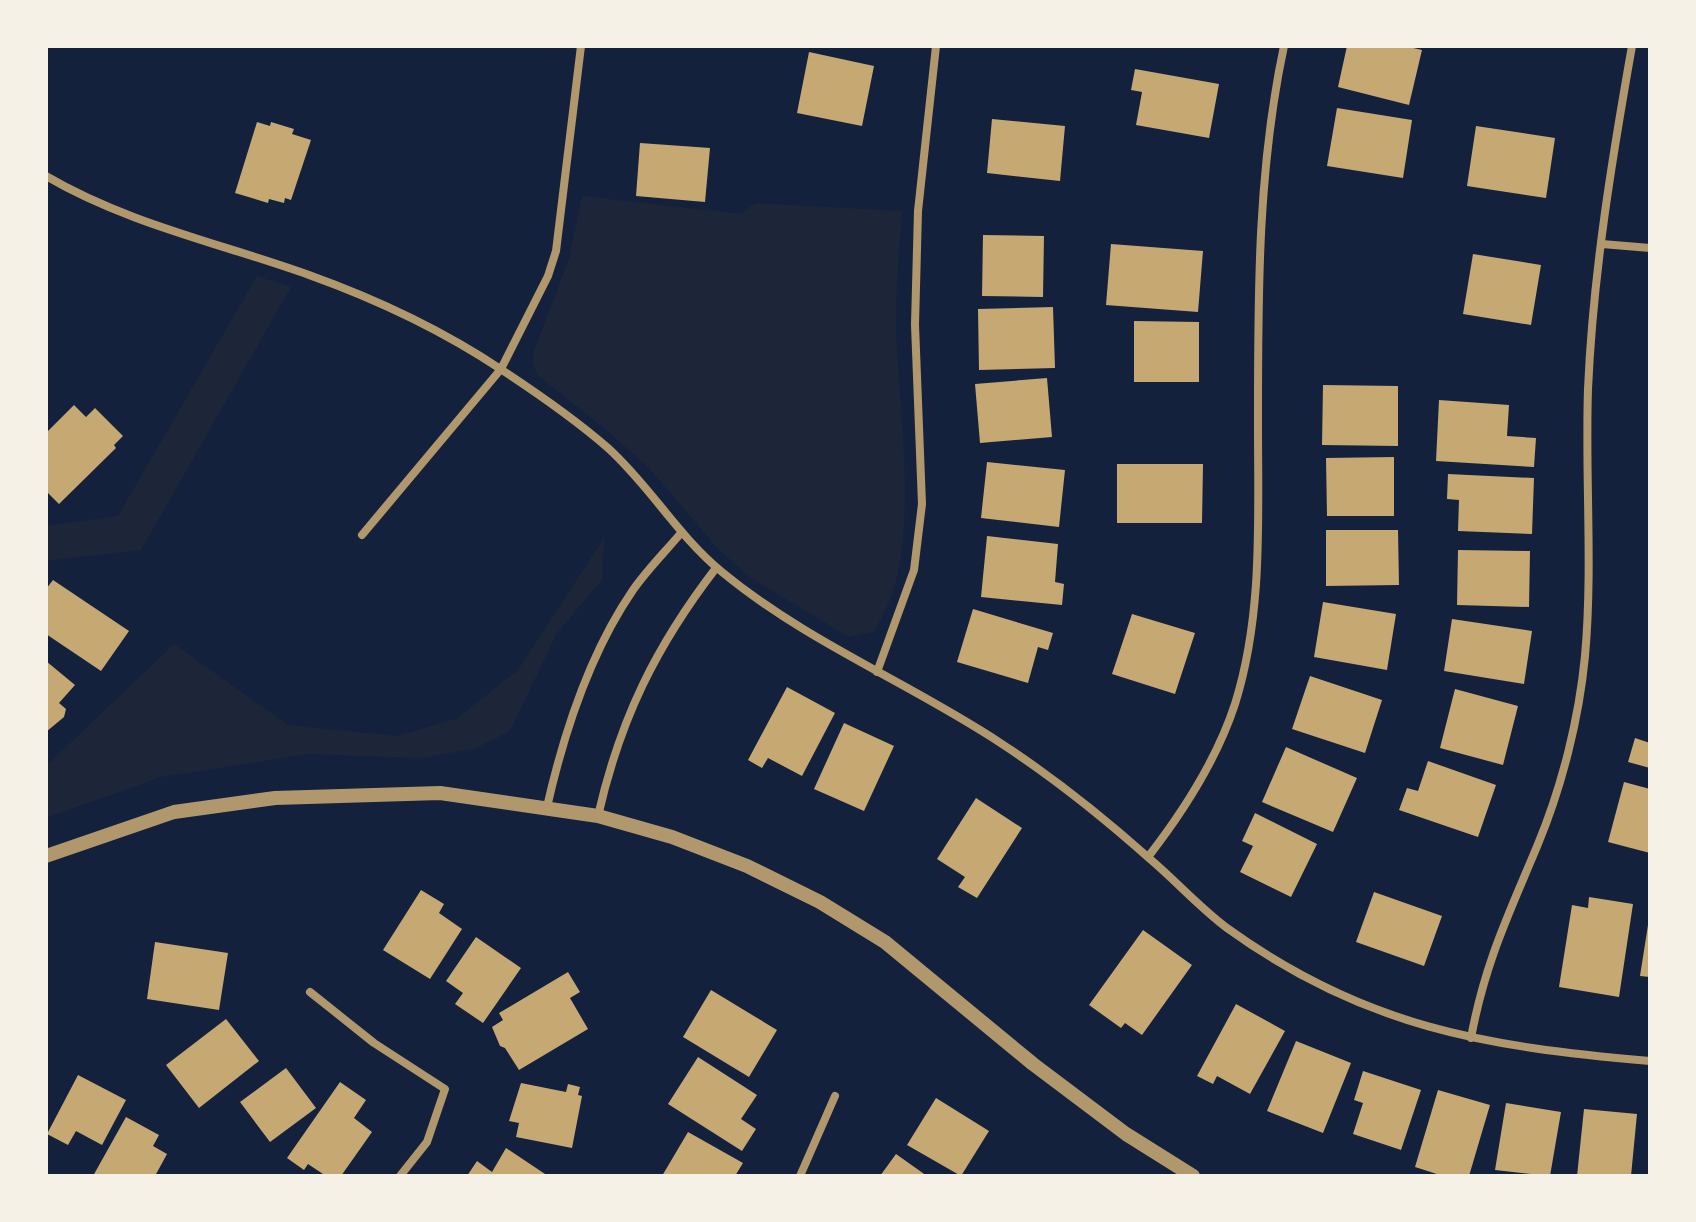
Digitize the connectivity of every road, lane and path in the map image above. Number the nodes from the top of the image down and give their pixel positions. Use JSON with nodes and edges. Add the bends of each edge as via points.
{"nodes":[{"id":1,"x":581,"y":46,"type":"edge"},
{"id":2,"x":936,"y":46,"type":"edge"},
{"id":3,"x":1284,"y":46,"type":"edge"},
{"id":4,"x":1632,"y":46,"type":"edge"},
{"id":5,"x":46,"y":176,"type":"edge"},
{"id":6,"x":1602,"y":244,"type":"junction"},
{"id":7,"x":1650,"y":248,"type":"edge"},
{"id":8,"x":501,"y":369,"type":"junction"},
{"id":9,"x":681,"y":533,"type":"junction"},
{"id":10,"x":362,"y":535,"type":"dead end"},
{"id":11,"x":716,"y":568,"type":"junction"},
{"id":12,"x":877,"y":672,"type":"junction"},
{"id":13,"x":547,"y":807,"type":"junction"},
{"id":14,"x":598,"y":816,"type":"junction"},
{"id":15,"x":46,"y":856,"type":"edge"},
{"id":16,"x":1148,"y":857,"type":"junction"},
{"id":17,"x":310,"y":992,"type":"dead end"},
{"id":18,"x":1471,"y":1038,"type":"junction"},
{"id":19,"x":1650,"y":1061,"type":"edge"},
{"id":20,"x":835,"y":1096,"type":"dead end"},
{"id":21,"x":400,"y":1176,"type":"edge"},
{"id":22,"x":800,"y":1176,"type":"edge"},
{"id":23,"x":1193,"y":1176,"type":"edge"}],
"edges":[{"from":1,"to":8,"type":"street","via":[[556,251]]},
{"from":2,"to":12,"type":"street","via":[[918,211],[915,325],[922,504],[914,570]]},
{"from":3,"to":16,"type":"street","via":[[1268,143],[1259,256],[1258,562],[1251,639],[1234,707],[1179,817]]},
{"from":4,"to":6,"type":"street"},
{"from":5,"to":8,"type":"street","via":[[153,225],[375,300]]},
{"from":6,"to":7,"type":"street"},
{"from":6,"to":18,"type":"street","via":[[1588,387],[1585,655],[1572,736],[1539,841],[1497,936]]},
{"from":8,"to":9,"type":"street","via":[[608,449]]},
{"from":8,"to":10,"type":"street"},
{"from":9,"to":11,"type":"street"},
{"from":9,"to":13,"type":"street","via":[[634,588],[606,634],[576,706]]},
{"from":11,"to":12,"type":"street","via":[[767,608]]},
{"from":11,"to":14,"type":"street","via":[[654,657],[606,781]]},
{"from":12,"to":16,"type":"street","via":[[1003,745]]},
{"from":13,"to":14,"type":"street"},
{"from":13,"to":15,"type":"street","via":[[440,793],[275,798],[174,812]]},
{"from":14,"to":23,"type":"street","via":[[747,866],[833,910],[885,942],[1126,1134]]},
{"from":16,"to":18,"type":"street","via":[[1223,925],[1292,972],[1357,1004]]},
{"from":17,"to":21,"type":"street","via":[[374,1043],[445,1089],[427,1142]]},
{"from":18,"to":19,"type":"street"},
{"from":20,"to":22,"type":"street"}]}
